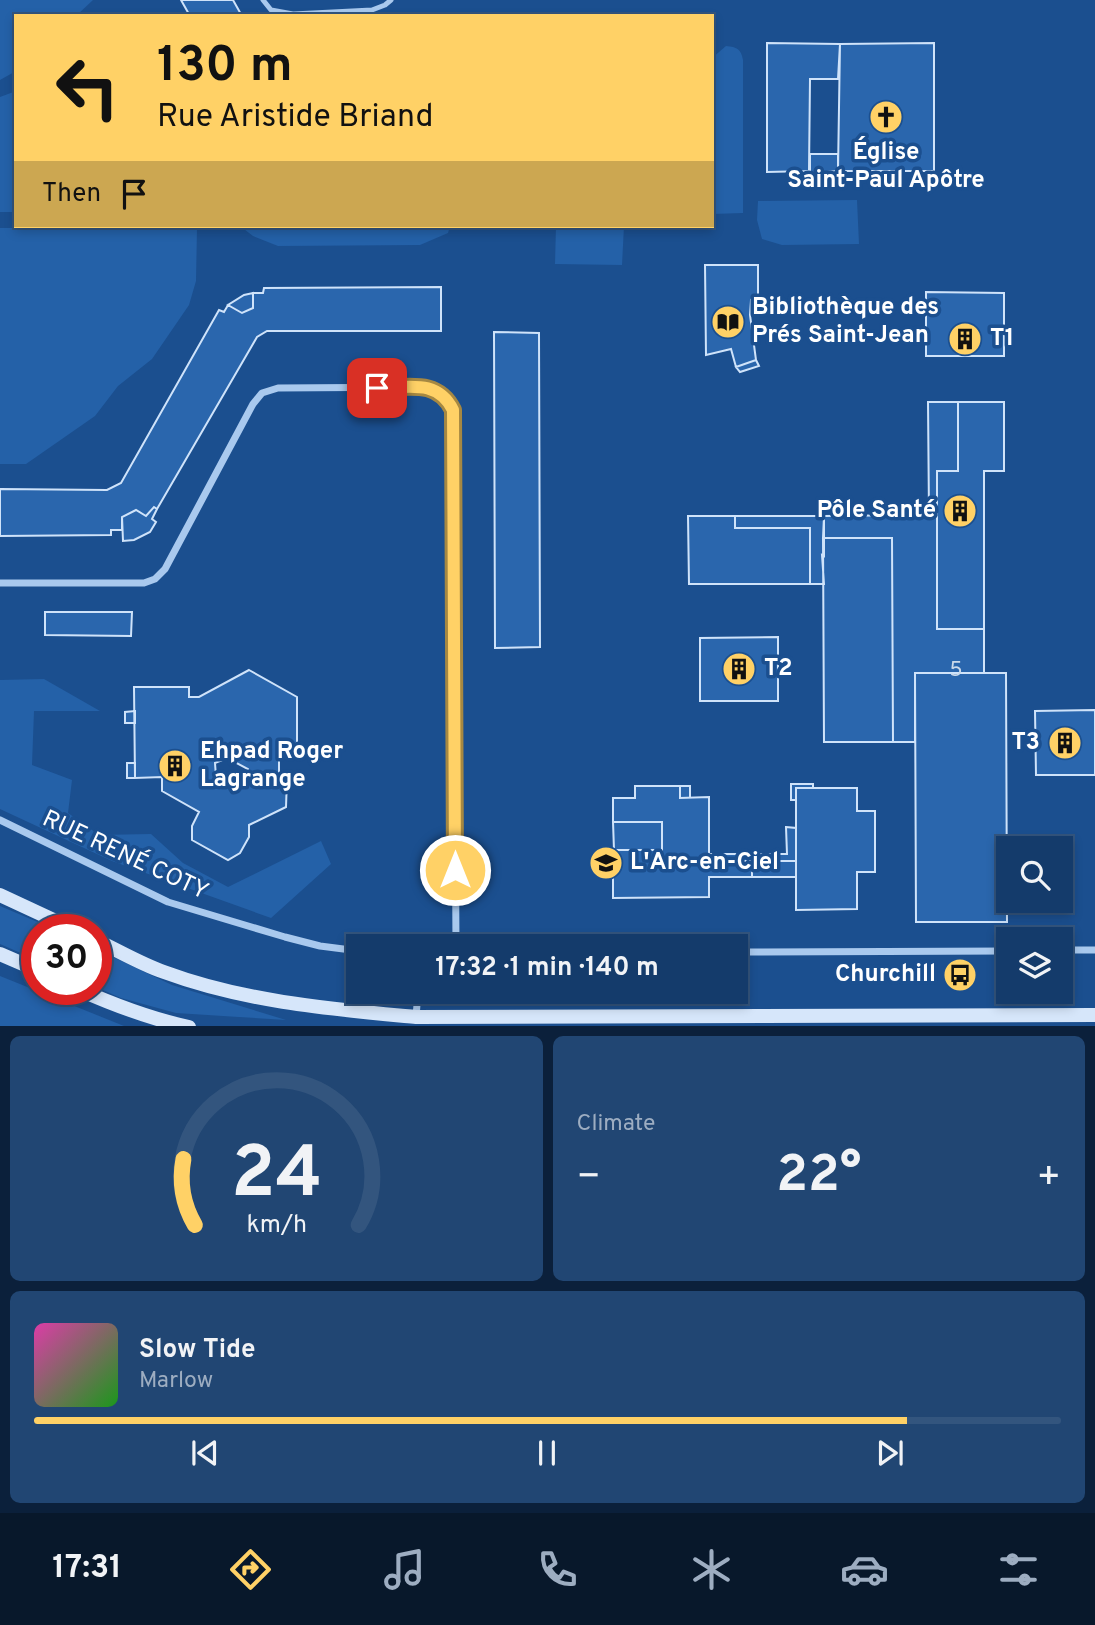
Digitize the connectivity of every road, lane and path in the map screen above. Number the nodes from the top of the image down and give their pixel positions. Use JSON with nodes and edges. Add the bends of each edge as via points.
{"nodes":[{"id":1,"x":263,"y":0,"type":"edge"},
{"id":2,"x":391,"y":0,"type":"edge"},
{"id":3,"x":289,"y":14,"type":"edge"},
{"id":4,"x":309,"y":14,"type":"edge"},
{"id":5,"x":0,"y":583,"type":"edge"},
{"id":6,"x":0,"y":820,"type":"edge"},
{"id":7,"x":0,"y":895,"type":"edge"},
{"id":8,"x":41,"y":914,"type":"edge"},
{"id":9,"x":456,"y":934,"type":"edge"},
{"id":10,"x":112,"y":948,"type":"edge"},
{"id":11,"x":346,"y":949,"type":"edge"},
{"id":12,"x":996,"y":950,"type":"edge"},
{"id":13,"x":1073,"y":950,"type":"edge"},
{"id":14,"x":1095,"y":950,"type":"edge"},
{"id":15,"x":748,"y":952,"type":"edge"},
{"id":16,"x":0,"y":954,"type":"edge"},
{"id":17,"x":21,"y":963,"type":"edge"},
{"id":18,"x":112,"y":1004,"type":"edge"},
{"id":19,"x":417,"y":1004,"type":"edge"},
{"id":20,"x":1095,"y":1015,"type":"edge"},
{"id":21,"x":416,"y":1017,"type":"junction"},
{"id":22,"x":184,"y":1026,"type":"edge"}],
"edges":[{"from":1,"to":3,"type":"lane","via":[[271,10]]},
{"from":2,"to":4,"type":"lane","via":[[372,10]]},
{"from":5,"to":9,"type":"street","via":[[144,583],[155,579],[165,569],[262,393],[278,388],[432,387],[443,394],[453,410]]},
{"from":6,"to":11,"type":"street","name":"RUE RENÉ COTY","via":[[168,902],[285,937]]},
{"from":7,"to":8,"type":"main road"},
{"from":10,"to":21,"type":"main road","via":[[164,972],[261,999]]},
{"from":12,"to":15,"type":"street"},
{"from":13,"to":14,"type":"street"},
{"from":16,"to":17,"type":"main road"},
{"from":18,"to":22,"type":"main road"},
{"from":19,"to":21,"type":"street"},
{"from":20,"to":21,"type":"main road"}]}
